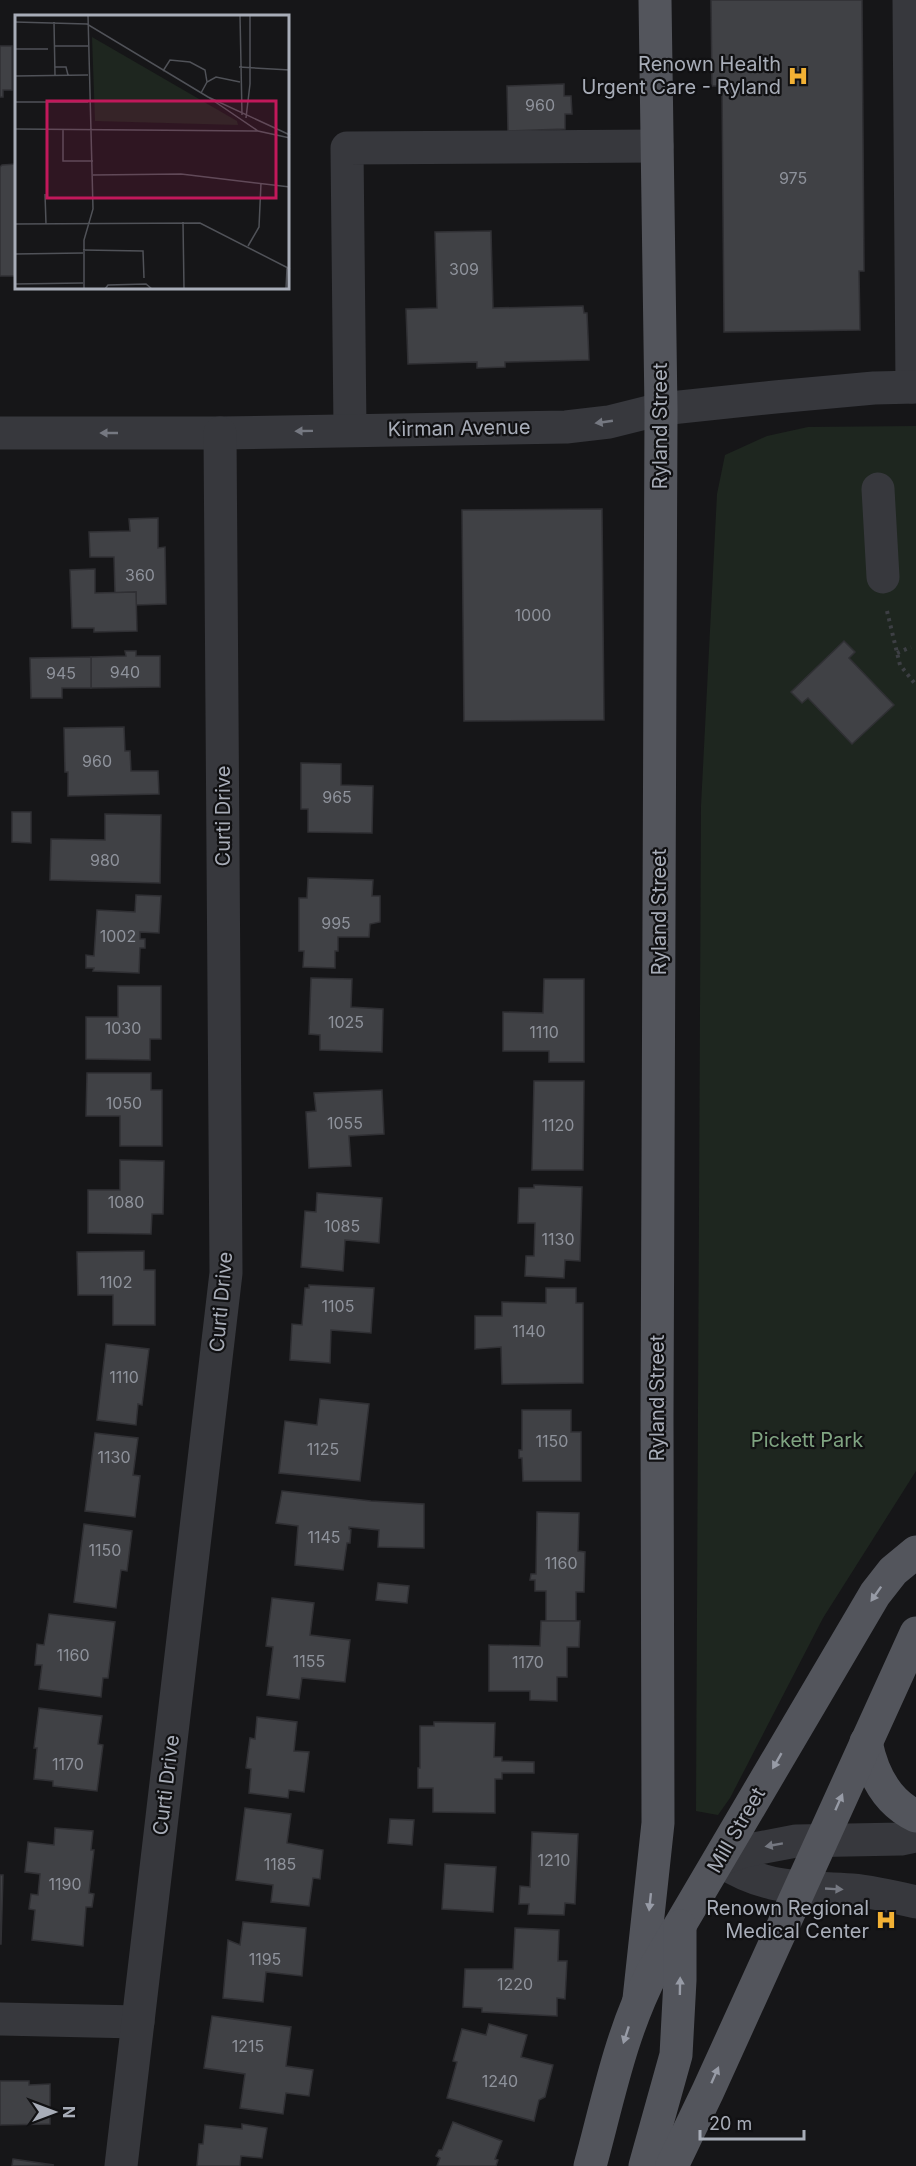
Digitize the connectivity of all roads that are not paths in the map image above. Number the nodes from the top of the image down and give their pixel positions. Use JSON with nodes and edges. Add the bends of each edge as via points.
{"nodes":[{"id":1,"x":655,"y":0,"type":"edge"},
{"id":2,"x":909,"y":0,"type":"edge"},
{"id":3,"x":657,"y":146,"type":"junction"},
{"id":4,"x":914,"y":387,"type":"edge"},
{"id":5,"x":661,"y":410,"type":"junction"},
{"id":6,"x":350,"y":430,"type":"junction"},
{"id":7,"x":0,"y":433,"type":"edge"},
{"id":8,"x":220,"y":433,"type":"junction"},
{"id":9,"x":878,"y":489,"type":"dead end"},
{"id":10,"x":883,"y":577,"type":"road end"},
{"id":11,"x":916,"y":1552,"type":"edge"},
{"id":12,"x":916,"y":1633,"type":"edge"},
{"id":13,"x":866,"y":1742,"type":"junction"},
{"id":14,"x":916,"y":1816,"type":"edge"},
{"id":15,"x":658,"y":1823,"type":"junction"},
{"id":16,"x":916,"y":1836,"type":"edge"},
{"id":17,"x":822,"y":1840,"type":"junction"},
{"id":18,"x":719,"y":1860,"type":"junction"},
{"id":19,"x":800,"y":1888,"type":"junction"},
{"id":20,"x":916,"y":1902,"type":"edge"},
{"id":21,"x":680,"y":1926,"type":"junction"},
{"id":22,"x":639,"y":1999,"type":"junction"},
{"id":23,"x":0,"y":2019,"type":"edge"},
{"id":24,"x":138,"y":2022,"type":"junction"},
{"id":25,"x":121,"y":2166,"type":"edge"},
{"id":26,"x":590,"y":2166,"type":"edge"},
{"id":27,"x":645,"y":2166,"type":"edge"},
{"id":28,"x":672,"y":2166,"type":"edge"}],
"edges":[{"from":1,"to":3,"type":"main road","name":"Ryland Street"},
{"from":2,"to":4,"type":"street"},
{"from":3,"to":5,"type":"main road","name":"Ryland Street"},
{"from":3,"to":6,"type":"street","via":[[347,148]]},
{"from":4,"to":5,"type":"street","name":"Kirman Avenue","via":[[775,396]]},
{"from":5,"to":6,"type":"street","name":"Kirman Avenue","one_way":true,"via":[[566,427]]},
{"from":5,"to":15,"type":"main road","name":"Ryland Street"},
{"from":6,"to":8,"type":"street","name":"Kirman Avenue","one_way":true},
{"from":8,"to":7,"type":"street","name":"Kirman Avenue","one_way":true},
{"from":8,"to":24,"type":"street","name":"Curti Drive","via":[[226,1273]]},
{"from":9,"to":10,"type":"street"},
{"from":11,"to":18,"type":"main road","name":"Mill Street","one_way":true,"via":[[893,1571],[875,1594]]},
{"from":12,"to":13,"type":"main road"},
{"from":13,"to":14,"type":"main road","via":[[876,1776],[899,1805]]},
{"from":17,"to":13,"type":"main road","one_way":true},
{"from":15,"to":21,"type":"main road"},
{"from":15,"to":22,"type":"main road","one_way":true},
{"from":16,"to":17,"type":"street"},
{"from":17,"to":18,"type":"street","one_way":true,"via":[[771,1845]]},
{"from":17,"to":19,"type":"main road"},
{"from":18,"to":19,"type":"street","via":[[759,1880]]},
{"from":18,"to":21,"type":"main road","name":"Mill Street"},
{"from":19,"to":20,"type":"street","one_way":true,"via":[[855,1890]]},
{"from":28,"to":19,"type":"main road","one_way":true},
{"from":21,"to":22,"type":"main road","name":"Mill Street"},
{"from":27,"to":21,"type":"main road","one_way":true,"via":[[676,2055]]},
{"from":22,"to":26,"type":"main road","name":"Mill Street","one_way":true,"via":[[615,2070]]},
{"from":23,"to":24,"type":"street"},
{"from":24,"to":25,"type":"street","name":"Curti Drive"}]}
